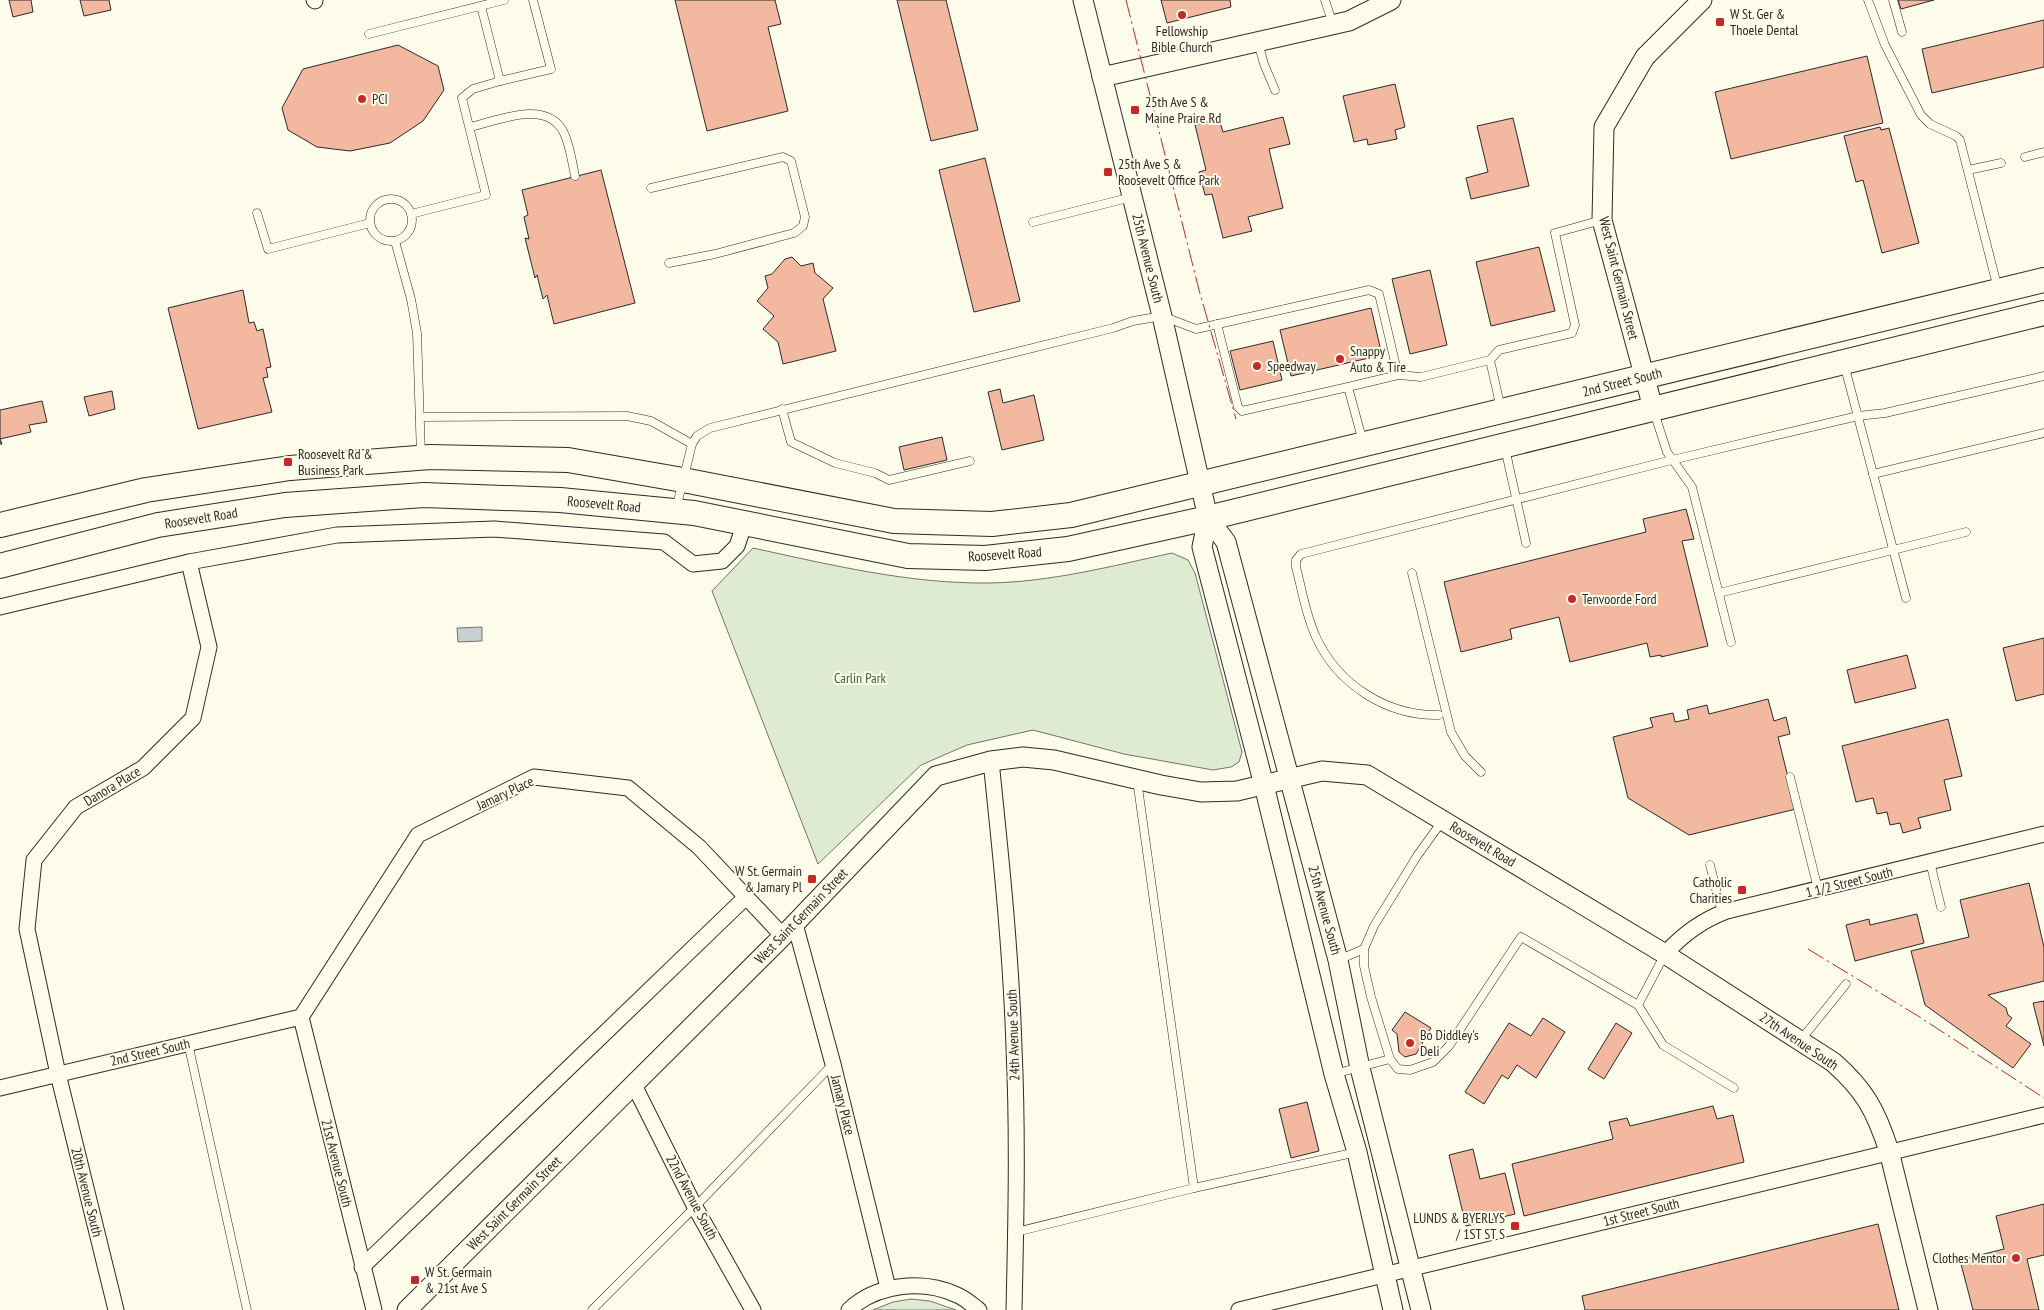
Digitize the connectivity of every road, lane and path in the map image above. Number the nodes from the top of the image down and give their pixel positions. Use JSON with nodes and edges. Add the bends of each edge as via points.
{"nodes":[{"id":1,"x":504,"y":0,"type":"edge"},
{"id":2,"x":533,"y":0,"type":"edge"},
{"id":3,"x":1083,"y":0,"type":"edge"},
{"id":4,"x":1325,"y":0,"type":"edge"},
{"id":5,"x":1391,"y":0,"type":"edge"},
{"id":6,"x":1702,"y":0,"type":"edge"},
{"id":7,"x":1868,"y":0,"type":"edge"},
{"id":8,"x":1893,"y":0,"type":"edge"},
{"id":9,"x":482,"y":6,"type":"junction"},
{"id":10,"x":1341,"y":23,"type":"junction"},
{"id":11,"x":1902,"y":32,"type":"dead end"},
{"id":12,"x":369,"y":34,"type":"dead end"},
{"id":13,"x":1258,"y":42,"type":"junction"},
{"id":14,"x":1102,"y":77,"type":"junction"},
{"id":15,"x":500,"y":81,"type":"junction"},
{"id":16,"x":1274,"y":90,"type":"dead end"},
{"id":17,"x":470,"y":127,"type":"junction"},
{"id":18,"x":2044,"y":152,"type":"edge"},
{"id":19,"x":2025,"y":157,"type":"dead end"},
{"id":20,"x":2001,"y":163,"type":"dead end"},
{"id":21,"x":1968,"y":170,"type":"junction"},
{"id":22,"x":575,"y":176,"type":"dead end"},
{"id":23,"x":651,"y":188,"type":"dead end"},
{"id":24,"x":1132,"y":197,"type":"junction"},
{"id":25,"x":257,"y":213,"type":"dead end"},
{"id":26,"x":411,"y":214,"type":"junction"},
{"id":27,"x":1602,"y":220,"type":"junction"},
{"id":28,"x":1033,"y":222,"type":"dead end"},
{"id":29,"x":370,"y":223,"type":"junction"},
{"id":30,"x":395,"y":241,"type":"junction"},
{"id":31,"x":669,"y":263,"type":"dead end"},
{"id":32,"x":2044,"y":280,"type":"edge"},
{"id":33,"x":1998,"y":291,"type":"junction"},
{"id":34,"x":2044,"y":313,"type":"edge"},
{"id":35,"x":1162,"y":316,"type":"junction"},
{"id":36,"x":1216,"y":324,"type":"junction"},
{"id":37,"x":1490,"y":360,"type":"junction"},
{"id":38,"x":1844,"y":362,"type":"junction"},
{"id":39,"x":1398,"y":375,"type":"junction"},
{"id":40,"x":1645,"y":376,"type":"junction"},
{"id":41,"x":2044,"y":376,"type":"edge"},
{"id":42,"x":1348,"y":387,"type":"junction"},
{"id":43,"x":1653,"y":408,"type":"junction"},
{"id":44,"x":782,"y":409,"type":"junction"},
{"id":45,"x":1502,"y":412,"type":"junction"},
{"id":46,"x":1858,"y":416,"type":"junction"},
{"id":47,"x":420,"y":417,"type":"junction"},
{"id":48,"x":2044,"y":433,"type":"edge"},
{"id":49,"x":692,"y":444,"type":"junction"},
{"id":50,"x":1504,"y":444,"type":"junction"},
{"id":51,"x":1363,"y":445,"type":"junction"},
{"id":52,"x":421,"y":458,"type":"junction"},
{"id":53,"x":970,"y":460,"type":"dead end"},
{"id":54,"x":1672,"y":460,"type":"junction"},
{"id":55,"x":1873,"y":474,"type":"junction"},
{"id":56,"x":683,"y":480,"type":"junction"},
{"id":57,"x":1200,"y":484,"type":"junction"},
{"id":58,"x":1516,"y":500,"type":"junction"},
{"id":59,"x":675,"y":511,"type":"junction"},
{"id":60,"x":1208,"y":518,"type":"junction"},
{"id":61,"x":745,"y":522,"type":"junction"},
{"id":62,"x":0,"y":525,"type":"edge"},
{"id":63,"x":1966,"y":532,"type":"dead end"},
{"id":64,"x":1526,"y":544,"type":"dead end"},
{"id":65,"x":1893,"y":550,"type":"junction"},
{"id":66,"x":190,"y":562,"type":"junction"},
{"id":67,"x":0,"y":566,"type":"edge"},
{"id":68,"x":1412,"y":573,"type":"dead end"},
{"id":69,"x":1719,"y":593,"type":"junction"},
{"id":70,"x":1906,"y":598,"type":"dead end"},
{"id":71,"x":0,"y":607,"type":"edge"},
{"id":72,"x":1731,"y":642,"type":"dead end"},
{"id":73,"x":1439,"y":715,"type":"dead end"},
{"id":74,"x":991,"y":761,"type":"junction"},
{"id":75,"x":1481,"y":772,"type":"dead end"},
{"id":76,"x":1790,"y":777,"type":"dead end"},
{"id":77,"x":1291,"y":779,"type":"junction"},
{"id":78,"x":1137,"y":780,"type":"junction"},
{"id":79,"x":1264,"y":785,"type":"junction"},
{"id":80,"x":1443,"y":820,"type":"junction"},
{"id":81,"x":2044,"y":834,"type":"edge"},
{"id":82,"x":1930,"y":862,"type":"junction"},
{"id":83,"x":1710,"y":865,"type":"dead end"},
{"id":84,"x":1818,"y":889,"type":"junction"},
{"id":85,"x":746,"y":897,"type":"junction"},
{"id":86,"x":1941,"y":908,"type":"dead end"},
{"id":87,"x":1722,"y":913,"type":"junction"},
{"id":88,"x":789,"y":930,"type":"junction"},
{"id":89,"x":1364,"y":949,"type":"junction"},
{"id":90,"x":1665,"y":954,"type":"junction"},
{"id":91,"x":1338,"y":960,"type":"junction"},
{"id":92,"x":1846,"y":984,"type":"dead end"},
{"id":93,"x":1638,"y":1005,"type":"junction"},
{"id":94,"x":301,"y":1016,"type":"junction"},
{"id":95,"x":1800,"y":1041,"type":"junction"},
{"id":96,"x":188,"y":1043,"type":"junction"},
{"id":97,"x":1390,"y":1059,"type":"junction"},
{"id":98,"x":833,"y":1064,"type":"junction"},
{"id":99,"x":1360,"y":1068,"type":"junction"},
{"id":100,"x":58,"y":1074,"type":"junction"},
{"id":101,"x":1334,"y":1074,"type":"junction"},
{"id":102,"x":633,"y":1083,"type":"junction"},
{"id":103,"x":0,"y":1088,"type":"edge"},
{"id":104,"x":1734,"y":1088,"type":"dead end"},
{"id":105,"x":2044,"y":1114,"type":"edge"},
{"id":106,"x":1889,"y":1151,"type":"junction"},
{"id":107,"x":1357,"y":1152,"type":"junction"},
{"id":108,"x":1194,"y":1188,"type":"junction"},
{"id":109,"x":696,"y":1207,"type":"junction"},
{"id":110,"x":1016,"y":1232,"type":"junction"},
{"id":111,"x":362,"y":1266,"type":"junction"},
{"id":112,"x":1410,"y":1269,"type":"junction"},
{"id":113,"x":1385,"y":1276,"type":"junction"},
{"id":114,"x":888,"y":1288,"type":"junction"},
{"id":115,"x":116,"y":1310,"type":"edge"},
{"id":116,"x":247,"y":1310,"type":"edge"},
{"id":117,"x":374,"y":1310,"type":"edge"},
{"id":118,"x":407,"y":1310,"type":"edge"},
{"id":119,"x":592,"y":1310,"type":"edge"},
{"id":120,"x":753,"y":1310,"type":"edge"},
{"id":121,"x":849,"y":1310,"type":"edge"},
{"id":122,"x":979,"y":1310,"type":"edge"},
{"id":123,"x":1014,"y":1310,"type":"edge"},
{"id":124,"x":1239,"y":1310,"type":"edge"},
{"id":125,"x":1392,"y":1310,"type":"edge"},
{"id":126,"x":1421,"y":1310,"type":"edge"},
{"id":127,"x":1928,"y":1310,"type":"edge"}],
"edges":[{"from":1,"to":9,"type":"lane"},
{"from":2,"to":15,"type":"lane","via":[[551,69]]},
{"from":3,"to":14,"type":"street","name":"25th Avenue South"},
{"from":4,"to":10,"type":"lane"},
{"from":5,"to":10,"type":"street"},
{"from":6,"to":27,"type":"street","name":"West Saint Germain Street","via":[[1645,57],[1604,127]]},
{"from":7,"to":21,"type":"lane","via":[[1885,45],[1921,115],[1930,124],[1960,140]]},
{"from":8,"to":11,"type":"lane"},
{"from":9,"to":12,"type":"lane"},
{"from":9,"to":15,"type":"lane"},
{"from":10,"to":13,"type":"street"},
{"from":13,"to":14,"type":"street"},
{"from":13,"to":16,"type":"lane"},
{"from":14,"to":24,"type":"street","name":"25th Avenue South"},
{"from":15,"to":17,"type":"lane","via":[[473,89],[462,98]]},
{"from":17,"to":22,"type":"lane","via":[[521,115],[550,118],[566,138]]},
{"from":17,"to":26,"type":"lane","via":[[486,195]]},
{"from":18,"to":19,"type":"lane"},
{"from":20,"to":21,"type":"lane"},
{"from":21,"to":33,"type":"lane"},
{"from":23,"to":31,"type":"lane","via":[[777,157],[788,158],[805,217],[803,226],[794,233]]},
{"from":24,"to":28,"type":"lane"},
{"from":24,"to":35,"type":"street","name":"25th Avenue South"},
{"from":25,"to":29,"type":"lane","via":[[268,249]]},
{"from":26,"to":29,"type":"lane","via":[[404,203],[386,199],[372,211]]},
{"from":26,"to":30,"type":"lane","via":[[409,231]]},
{"from":27,"to":37,"type":"lane","via":[[1555,232],[1575,326],[1572,333],[1499,350]]},
{"from":27,"to":40,"type":"street","name":"West Saint Germain Street"},
{"from":29,"to":30,"type":"lane","via":[[379,238]]},
{"from":30,"to":47,"type":"lane","via":[[415,316]]},
{"from":32,"to":33,"type":"main road","name":"2nd Street South"},
{"from":33,"to":40,"type":"main road","name":"2nd Street South"},
{"from":34,"to":38,"type":"main road"},
{"from":35,"to":36,"type":"lane","via":[[1196,329]]},
{"from":35,"to":44,"type":"lane"},
{"from":35,"to":57,"type":"street","name":"25th Avenue South"},
{"from":36,"to":39,"type":"lane","via":[[1369,290],[1379,294]]},
{"from":36,"to":42,"type":"lane","via":[[1238,407],[1242,411]]},
{"from":37,"to":39,"type":"lane","via":[[1421,377]]},
{"from":37,"to":45,"type":"lane"},
{"from":38,"to":43,"type":"main road"},
{"from":38,"to":46,"type":"lane"},
{"from":39,"to":42,"type":"lane"},
{"from":40,"to":43,"type":"street","name":"West Saint Germain Street"},
{"from":40,"to":45,"type":"main road","name":"2nd Street South"},
{"from":41,"to":46,"type":"lane","via":[[1885,413]]},
{"from":42,"to":51,"type":"lane"},
{"from":43,"to":50,"type":"main road"},
{"from":43,"to":54,"type":"lane"},
{"from":44,"to":49,"type":"lane","via":[[716,425],[701,433]]},
{"from":44,"to":53,"type":"lane","via":[[791,442],[798,447],[835,464],[875,473],[888,480]]},
{"from":45,"to":51,"type":"main road","name":"2nd Street South"},
{"from":46,"to":54,"type":"lane"},
{"from":46,"to":55,"type":"lane"},
{"from":47,"to":49,"type":"lane","via":[[627,416],[651,421]]},
{"from":47,"to":52,"type":"lane"},
{"from":48,"to":55,"type":"lane"},
{"from":49,"to":56,"type":"lane"},
{"from":50,"to":58,"type":"lane"},
{"from":50,"to":60,"type":"main road"},
{"from":51,"to":57,"type":"main road","name":"2nd Street South"},
{"from":52,"to":56,"type":"main road","via":[[568,460]]},
{"from":52,"to":62,"type":"main road","via":[[290,468],[146,490]]},
{"from":54,"to":58,"type":"lane"},
{"from":54,"to":69,"type":"lane","via":[[1692,486]]},
{"from":55,"to":65,"type":"lane"},
{"from":56,"to":57,"type":"main road","via":[[894,521],[992,524],[1071,515]]},
{"from":56,"to":59,"type":"lane"},
{"from":57,"to":60,"type":"street","name":"25th Avenue South"},
{"from":58,"to":64,"type":"lane"},
{"from":58,"to":73,"type":"lane","via":[[1308,551],[1296,560],[1315,636],[1326,655],[1351,684],[1391,707]]},
{"from":59,"to":61,"type":"main road","name":"Roosevelt Road"},
{"from":59,"to":67,"type":"main road","name":"Roosevelt Road","via":[[560,500],[424,495],[285,505],[158,525]]},
{"from":60,"to":61,"type":"main road","name":"Roosevelt Road","via":[[1068,549],[985,558],[908,556]]},
{"from":60,"to":77,"type":"street","name":"25th Avenue South","via":[[1226,542]]},
{"from":60,"to":79,"type":"street","name":"25th Avenue South","via":[[1202,547]]},
{"from":61,"to":66,"type":"street","via":[[737,546],[722,560],[693,564],[664,542],[494,528],[338,535]]},
{"from":63,"to":65,"type":"lane"},
{"from":65,"to":69,"type":"lane"},
{"from":65,"to":70,"type":"lane"},
{"from":66,"to":71,"type":"street"},
{"from":66,"to":100,"type":"street","name":"Danora Place","via":[[209,647],[192,718],[143,768],[76,807],[34,860],[27,929]]},
{"from":68,"to":75,"type":"lane","via":[[1451,732],[1465,756]]},
{"from":69,"to":72,"type":"lane"},
{"from":74,"to":78,"type":"street","name":"West Saint Germain Street","via":[[1024,757],[1054,760]]},
{"from":74,"to":88,"type":"street","name":"West Saint Germain Street","via":[[936,776]]},
{"from":74,"to":110,"type":"street","name":"24th Avenue South","via":[[1006,906],[1014,1048]]},
{"from":76,"to":84,"type":"lane"},
{"from":77,"to":79,"type":"street","name":"West Saint Germain Street"},
{"from":77,"to":80,"type":"street","name":"Roosevelt Road","via":[[1322,771],[1367,775]]},
{"from":77,"to":91,"type":"street","name":"25th Avenue South"},
{"from":78,"to":79,"type":"street","name":"West Saint Germain Street","via":[[1201,792],[1237,791]]},
{"from":78,"to":108,"type":"lane"},
{"from":79,"to":101,"type":"street","name":"25th Avenue South"},
{"from":80,"to":89,"type":"lane","via":[[1374,926]]},
{"from":80,"to":90,"type":"street","name":"Roosevelt Road"},
{"from":81,"to":82,"type":"street","name":"1 1/2 Street South"},
{"from":82,"to":84,"type":"street","name":"1 1/2 Street South"},
{"from":82,"to":86,"type":"lane"},
{"from":83,"to":87,"type":"lane"},
{"from":84,"to":87,"type":"street","name":"1 1/2 Street South"},
{"from":85,"to":88,"type":"street","name":"Jamary Place"},
{"from":85,"to":94,"type":"street","name":"Jamary Place","via":[[699,847],[628,788],[534,777],[418,835]]},
{"from":85,"to":111,"type":"street"},
{"from":87,"to":90,"type":"street","name":"1 1/2 Street South","via":[[1678,938]]},
{"from":88,"to":98,"type":"street","name":"Jamary Place"},
{"from":88,"to":102,"type":"street","name":"West Saint Germain Street"},
{"from":89,"to":91,"type":"lane"},
{"from":89,"to":97,"type":"lane","via":[[1371,997]]},
{"from":90,"to":93,"type":"lane"},
{"from":90,"to":95,"type":"street","name":"27th Avenue South"},
{"from":91,"to":99,"type":"street","name":"25th Avenue South"},
{"from":92,"to":95,"type":"lane"},
{"from":93,"to":97,"type":"lane","via":[[1520,937],[1449,1046],[1433,1062],[1410,1070],[1398,1069]]},
{"from":93,"to":104,"type":"lane","via":[[1663,1045]]},
{"from":94,"to":96,"type":"street","name":"2nd Street South"},
{"from":94,"to":111,"type":"street","name":"21st Avenue South"},
{"from":95,"to":106,"type":"street","name":"27th Avenue South","via":[[1833,1062],[1862,1090]]},
{"from":96,"to":100,"type":"street","name":"2nd Street South"},
{"from":96,"to":116,"type":"lane"},
{"from":97,"to":99,"type":"lane"},
{"from":98,"to":109,"type":"lane"},
{"from":98,"to":114,"type":"street","name":"Jamary Place"},
{"from":99,"to":101,"type":"lane"},
{"from":99,"to":112,"type":"street","name":"25th Avenue South"},
{"from":100,"to":103,"type":"street","name":"2nd Street South"},
{"from":100,"to":115,"type":"street","name":"20th Avenue South"},
{"from":101,"to":107,"type":"street","name":"25th Avenue South"},
{"from":102,"to":109,"type":"street","name":"22nd Avenue South"},
{"from":102,"to":118,"type":"street","name":"West Saint Germain Street"},
{"from":105,"to":106,"type":"street","name":"1st Street South"},
{"from":106,"to":112,"type":"street","name":"1st Street South"},
{"from":106,"to":127,"type":"street","name":"27th Avenue South"},
{"from":107,"to":108,"type":"lane"},
{"from":107,"to":113,"type":"street","name":"25th Avenue South"},
{"from":108,"to":110,"type":"lane"},
{"from":109,"to":119,"type":"lane"},
{"from":109,"to":120,"type":"street","name":"22nd Avenue South"},
{"from":110,"to":123,"type":"street","name":"24th Avenue South"},
{"from":111,"to":117,"type":"street","name":"21st Avenue South"},
{"from":112,"to":113,"type":"street","name":"1st Street South"},
{"from":112,"to":126,"type":"street","name":"25th Avenue South"},
{"from":113,"to":124,"type":"street","name":"1st Street South"},
{"from":113,"to":125,"type":"street","name":"25th Avenue South"},
{"from":114,"to":121,"type":"street","via":[[857,1302]]},
{"from":114,"to":122,"type":"street","via":[[923,1286],[957,1294]]}]}
